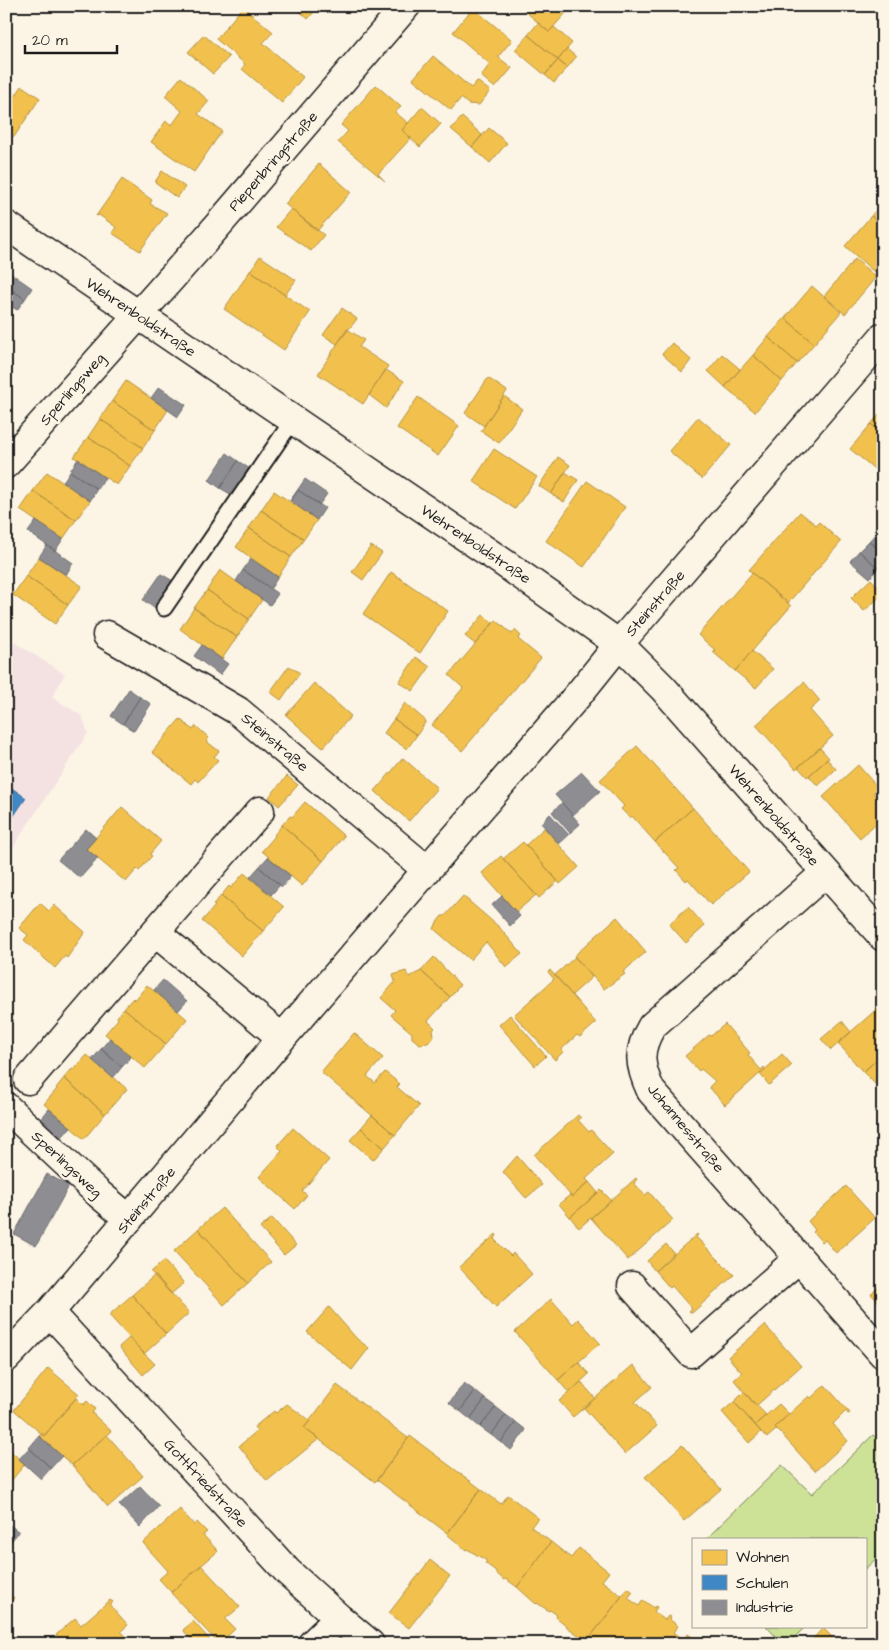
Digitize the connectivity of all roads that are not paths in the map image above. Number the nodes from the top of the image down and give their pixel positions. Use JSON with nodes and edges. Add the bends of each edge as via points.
{"nodes":[{"id":1,"x":406,"y":6,"type":"edge"},
{"id":2,"x":6,"y":224,"type":"edge"},
{"id":3,"x":138,"y":315,"type":"junction"},
{"id":4,"x":883,"y":337,"type":"edge"},
{"id":5,"x":293,"y":420,"type":"junction"},
{"id":6,"x":6,"y":464,"type":"edge"},
{"id":7,"x":164,"y":608,"type":"dead end"},
{"id":8,"x":107,"y":635,"type":"dead end"},
{"id":9,"x":619,"y":644,"type":"junction"},
{"id":10,"x":260,"y":811,"type":"dead end"},
{"id":11,"x":428,"y":870,"type":"junction"},
{"id":12,"x":825,"y":873,"type":"junction"},
{"id":13,"x":155,"y":932,"type":"junction"},
{"id":14,"x":883,"y":937,"type":"edge"},
{"id":15,"x":282,"y":1038,"type":"junction"},
{"id":16,"x":28,"y":1080,"type":"dead end"},
{"id":17,"x":6,"y":1107,"type":"edge"},
{"id":18,"x":129,"y":1219,"type":"junction"},
{"id":19,"x":799,"y":1258,"type":"junction"},
{"id":20,"x":632,"y":1286,"type":"dead end"},
{"id":21,"x":50,"y":1312,"type":"junction"},
{"id":22,"x":883,"y":1354,"type":"edge"},
{"id":23,"x":6,"y":1358,"type":"edge"},
{"id":24,"x":339,"y":1618,"type":"junction"},
{"id":25,"x":312,"y":1644,"type":"edge"},
{"id":26,"x":370,"y":1644,"type":"edge"}],
"edges":[{"from":1,"to":3,"type":"street","name":"Piepenbringstraße"},
{"from":2,"to":3,"type":"street","name":"Wehrenboldstraße"},
{"from":3,"to":5,"type":"street","name":"Wehrenboldstraße"},
{"from":3,"to":6,"type":"street","name":"Sperlingsweg"},
{"from":4,"to":9,"type":"street","name":"Steinstraße"},
{"from":5,"to":7,"type":"lane"},
{"from":5,"to":9,"type":"street","name":"Wehrenboldstraße"},
{"from":8,"to":11,"type":"street","name":"Steinstraße","via":[[238,711]]},
{"from":9,"to":11,"type":"street","name":"Steinstraße"},
{"from":9,"to":12,"type":"street","name":"Wehrenboldstraße","via":[[662,688]]},
{"from":10,"to":13,"type":"street"},
{"from":11,"to":15,"type":"street","name":"Steinstraße"},
{"from":12,"to":14,"type":"street","name":"Wehrenboldstraße"},
{"from":12,"to":19,"type":"street","name":"Johannesstraße","via":[[652,1026],[644,1041],[641,1057],[643,1073],[651,1091]]},
{"from":13,"to":15,"type":"street"},
{"from":13,"to":16,"type":"street"},
{"from":15,"to":18,"type":"street","name":"Steinstraße"},
{"from":17,"to":18,"type":"street","name":"Sperlingsweg"},
{"from":18,"to":21,"type":"street","name":"Steinstraße"},
{"from":19,"to":20,"type":"street","via":[[691,1353]]},
{"from":19,"to":22,"type":"street","name":"Johannesstraße"},
{"from":21,"to":23,"type":"street","name":"Steinstraße"},
{"from":21,"to":24,"type":"street","name":"Gottfriedstraße","via":[[288,1572]]},
{"from":24,"to":25,"type":"street"},
{"from":24,"to":26,"type":"street","name":"Gottfriedstraße"}]}
